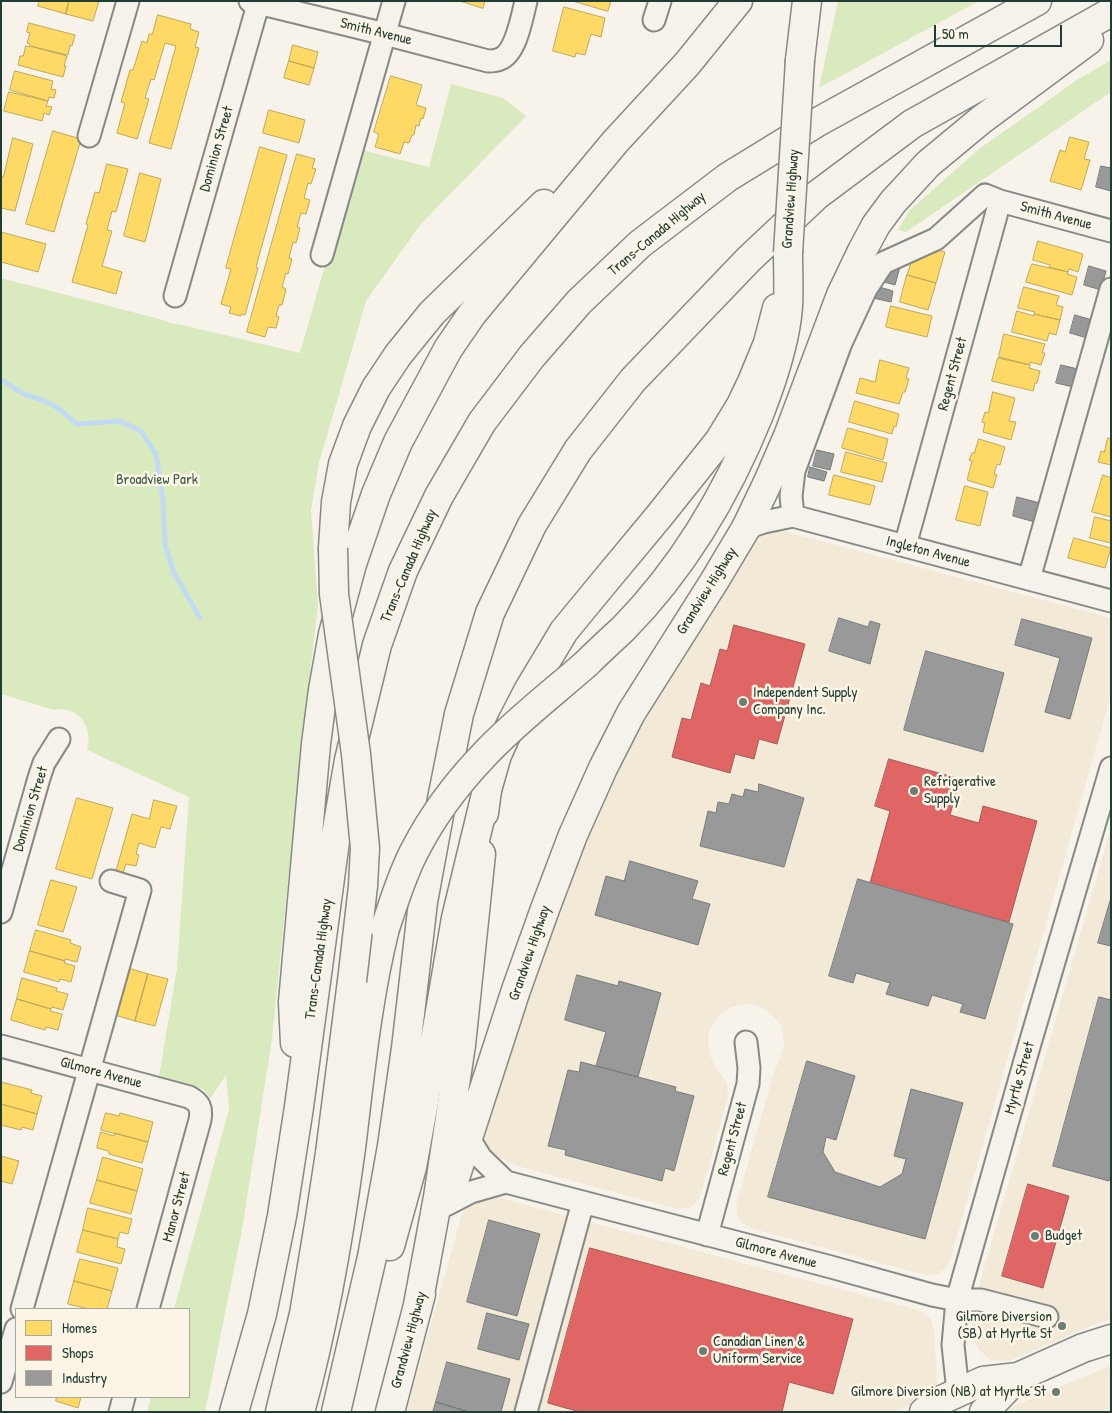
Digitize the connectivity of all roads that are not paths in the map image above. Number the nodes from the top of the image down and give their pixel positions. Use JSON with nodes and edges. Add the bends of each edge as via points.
{"nodes":[{"id":1,"x":128,"y":1,"type":"edge"},
{"id":2,"x":394,"y":1,"type":"edge"},
{"id":3,"x":526,"y":1,"type":"edge"},
{"id":4,"x":738,"y":1,"type":"edge"},
{"id":5,"x":807,"y":1,"type":"edge"},
{"id":6,"x":1037,"y":1,"type":"edge"},
{"id":7,"x":256,"y":2,"type":"edge"},
{"id":8,"x":1111,"y":12,"type":"edge"},
{"id":9,"x":1111,"y":22,"type":"edge"},
{"id":10,"x":385,"y":34,"type":"junction"},
{"id":11,"x":89,"y":136,"type":"dead end"},
{"id":12,"x":615,"y":142,"type":"junction"},
{"id":13,"x":1000,"y":201,"type":"junction"},
{"id":14,"x":1111,"y":231,"type":"edge"},
{"id":15,"x":322,"y":255,"type":"dead end"},
{"id":16,"x":1111,"y":290,"type":"edge"},
{"id":17,"x":175,"y":296,"type":"dead end"},
{"id":18,"x":782,"y":310,"type":"junction"},
{"id":19,"x":793,"y":516,"type":"junction"},
{"id":20,"x":746,"y":528,"type":"junction"},
{"id":21,"x":905,"y":546,"type":"junction"},
{"id":22,"x":1029,"y":578,"type":"junction"},
{"id":23,"x":1111,"y":601,"type":"edge"},
{"id":24,"x":60,"y":739,"type":"dead end"},
{"id":25,"x":1111,"y":768,"type":"edge"},
{"id":26,"x":486,"y":790,"type":"junction"},
{"id":27,"x":111,"y":881,"type":"dead end"},
{"id":28,"x":1,"y":912,"type":"edge"},
{"id":29,"x":746,"y":1042,"type":"dead end"},
{"id":30,"x":1,"y":1046,"type":"edge"},
{"id":31,"x":89,"y":1069,"type":"junction"},
{"id":32,"x":199,"y":1104,"type":"joint"},
{"id":33,"x":299,"y":1106,"type":"junction"},
{"id":34,"x":468,"y":1137,"type":"junction"},
{"id":35,"x":506,"y":1182,"type":"junction"},
{"id":36,"x":583,"y":1202,"type":"junction"},
{"id":37,"x":446,"y":1205,"type":"junction"},
{"id":38,"x":707,"y":1235,"type":"junction"},
{"id":39,"x":956,"y":1300,"type":"junction"},
{"id":40,"x":22,"y":1308,"type":"edge"},
{"id":41,"x":148,"y":1308,"type":"edge"},
{"id":42,"x":417,"y":1310,"type":"junction"},
{"id":43,"x":1047,"y":1317,"type":"dead end"},
{"id":44,"x":15,"y":1333,"type":"edge"},
{"id":45,"x":1111,"y":1339,"type":"edge"},
{"id":46,"x":1018,"y":1377,"type":"junction"},
{"id":47,"x":1,"y":1382,"type":"edge"},
{"id":48,"x":958,"y":1392,"type":"junction"},
{"id":49,"x":124,"y":1398,"type":"edge"},
{"id":50,"x":120,"y":1412,"type":"edge"},
{"id":51,"x":234,"y":1412,"type":"edge"},
{"id":52,"x":280,"y":1412,"type":"edge"},
{"id":53,"x":300,"y":1412,"type":"edge"},
{"id":54,"x":337,"y":1412,"type":"edge"},
{"id":55,"x":390,"y":1412,"type":"edge"},
{"id":56,"x":526,"y":1412,"type":"edge"},
{"id":57,"x":924,"y":1412,"type":"edge"},
{"id":58,"x":984,"y":1412,"type":"edge"}],
"edges":[{"from":1,"to":11,"type":"street"},
{"from":2,"to":10,"type":"street"},
{"from":3,"to":10,"type":"street","name":"Smith Avenue","via":[[515,41],[501,59],[488,61]]},
{"from":4,"to":12,"type":"main road","via":[[687,64]]},
{"from":5,"to":18,"type":"main road","name":"Grandview Highway","bridge":true},
{"from":6,"to":33,"type":"main road","name":"Trans-Canada Highway","via":[[816,123],[728,177],[640,244],[579,302],[532,356],[482,422],[435,505],[403,571],[377,645],[349,760],[336,832]]},
{"from":7,"to":10,"type":"street","name":"Smith Avenue"},
{"from":7,"to":17,"type":"street","name":"Dominion Street"},
{"from":8,"to":54,"type":"main road","via":[[912,124],[817,195],[700,308],[633,380],[578,450],[532,525],[490,614],[459,714],[423,902],[392,1146],[372,1257]]},
{"from":9,"to":20,"type":"main road","name":"Grandview Highway","via":[[980,120],[928,164],[876,225],[841,295],[788,436]]},
{"from":10,"to":15,"type":"street"},
{"from":12,"to":33,"type":"main road","via":[[472,314],[448,349],[398,442],[355,556],[333,634],[316,744],[293,1002]]},
{"from":12,"to":52,"type":"main road","bridge":true,"via":[[534,212],[432,313],[376,388],[343,464],[332,548],[334,594],[356,754],[364,848],[363,886],[320,1218],[304,1314]]},
{"from":13,"to":14,"type":"street","name":"Smith Avenue"},
{"from":13,"to":19,"type":"street","name":"Smith Avenue","via":[[985,195],[936,239],[883,263],[870,282],[841,343],[794,471]]},
{"from":13,"to":21,"type":"street","name":"Regent Street"},
{"from":16,"to":22,"type":"street"},
{"from":18,"to":26,"type":"main road","via":[[741,405],[713,448],[564,631],[512,722]]},
{"from":18,"to":53,"type":"main road","bridge":true,"via":[[782,339],[768,392],[733,474],[686,552],[623,628],[491,748],[456,788],[414,851],[385,928],[373,984],[340,1223],[310,1377]]},
{"from":19,"to":20,"type":"street","name":"Ingleton Avenue"},
{"from":19,"to":21,"type":"street","name":"Ingleton Avenue"},
{"from":20,"to":34,"type":"main road","name":"Grandview Highway","via":[[637,704],[602,768],[545,909]]},
{"from":21,"to":22,"type":"street","name":"Ingleton Avenue"},
{"from":22,"to":23,"type":"street","name":"Ingleton Avenue"},
{"from":24,"to":28,"type":"street","name":"Dominion Street","via":[[44,763]]},
{"from":25,"to":39,"type":"street","name":"Myrtle Street"},
{"from":26,"to":42,"type":"main road","via":[[462,1045]]},
{"from":26,"to":54,"type":"main road","via":[[456,918],[412,1167],[374,1303]]},
{"from":27,"to":31,"type":"street","via":[[140,890]]},
{"from":29,"to":38,"type":"street","name":"Regent Street","via":[[748,1084]]},
{"from":30,"to":31,"type":"street","name":"Gilmore Avenue"},
{"from":31,"to":32,"type":"street","name":"Gilmore Avenue","via":[[189,1097]]},
{"from":31,"to":40,"type":"street"},
{"from":32,"to":41,"type":"street","name":"Manor Street","via":[[202,1110],[200,1120]]},
{"from":33,"to":51,"type":"main road","name":"Trans-Canada Highway","via":[[282,1216],[262,1314]]},
{"from":34,"to":35,"type":"street","name":"Gilmore Avenue","via":[[480,1158]]},
{"from":34,"to":37,"type":"main road","name":"Grandview Highway"},
{"from":35,"to":36,"type":"street","name":"Gilmore Avenue"},
{"from":35,"to":37,"type":"street","via":[[471,1192]]},
{"from":36,"to":38,"type":"street","name":"Gilmore Avenue"},
{"from":36,"to":56,"type":"street"},
{"from":37,"to":42,"type":"main road","name":"Grandview Highway"},
{"from":38,"to":39,"type":"street","name":"Gilmore Avenue"},
{"from":39,"to":43,"type":"street","name":"Gilmore Avenue","via":[[981,1300]]},
{"from":39,"to":48,"type":"street","name":"Myrtle Street","via":[[953,1345]]},
{"from":42,"to":55,"type":"main road","name":"Grandview Highway"},
{"from":44,"to":47,"type":"street"},
{"from":45,"to":46,"type":"main road"},
{"from":46,"to":48,"type":"main road","via":[[983,1381]]},
{"from":46,"to":58,"type":"main road"},
{"from":48,"to":57,"type":"main road"},
{"from":49,"to":50,"type":"street"}]}
